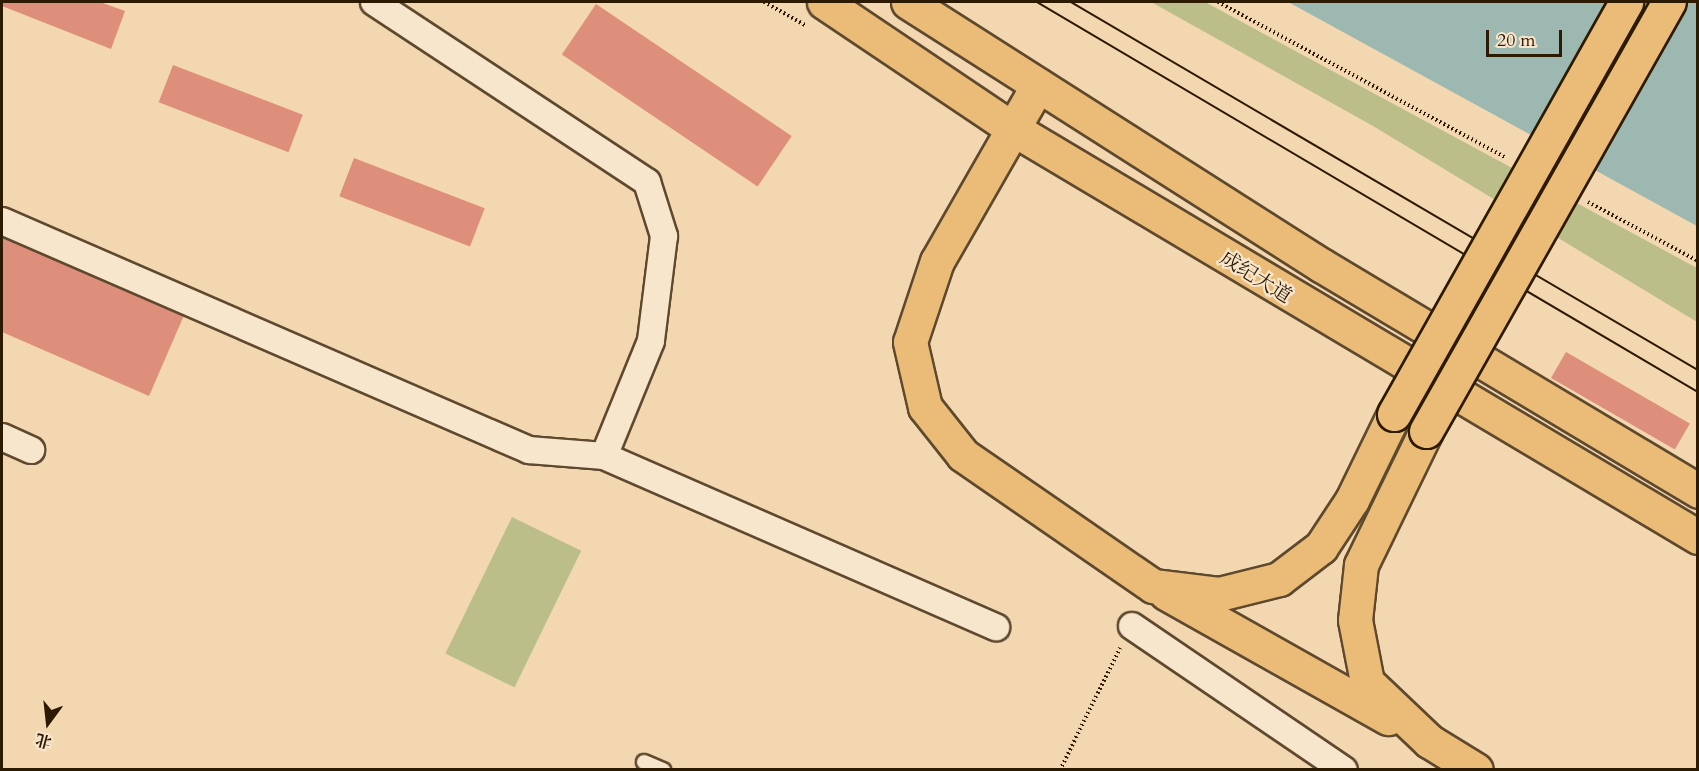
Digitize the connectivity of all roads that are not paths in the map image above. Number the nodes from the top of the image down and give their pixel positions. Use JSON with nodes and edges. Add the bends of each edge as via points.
{"nodes":[{"id":1,"x":374,"y":2,"type":"edge"},
{"id":2,"x":824,"y":2,"type":"edge"},
{"id":3,"x":908,"y":2,"type":"edge"},
{"id":4,"x":1626,"y":2,"type":"edge"},
{"id":5,"x":1669,"y":2,"type":"edge"},
{"id":6,"x":1038,"y":85,"type":"junction"},
{"id":7,"x":1010,"y":127,"type":"junction"},
{"id":8,"x":2,"y":221,"type":"edge"},
{"id":9,"x":2,"y":437,"type":"edge"},
{"id":10,"x":31,"y":450,"type":"dead end"},
{"id":11,"x":604,"y":456,"type":"junction"},
{"id":12,"x":1698,"y":491,"type":"edge"},
{"id":13,"x":1698,"y":537,"type":"edge"},
{"id":14,"x":1153,"y":586,"type":"junction"},
{"id":15,"x":1132,"y":626,"type":"road end"},
{"id":16,"x":996,"y":627,"type":"dead end"},
{"id":17,"x":1429,"y":741,"type":"junction"},
{"id":18,"x":644,"y":762,"type":"dead end"},
{"id":19,"x":663,"y":770,"type":"edge"},
{"id":20,"x":1344,"y":770,"type":"edge"},
{"id":21,"x":1476,"y":770,"type":"edge"}],
"edges":[{"from":1,"to":11,"type":"street","via":[[647,182],[664,236],[651,340]]},
{"from":2,"to":7,"type":"main road","name":"成纪大道"},
{"from":3,"to":6,"type":"main road"},
{"from":4,"to":14,"type":"main road","bridge":true,"via":[[1394,414],[1352,500],[1321,547],[1279,579],[1219,594]]},
{"from":5,"to":17,"type":"main road","bridge":true,"via":[[1426,431],[1361,565],[1355,620],[1367,682]]},
{"from":6,"to":7,"type":"main road"},
{"from":6,"to":12,"type":"main road","via":[[1322,265]]},
{"from":7,"to":13,"type":"main road","name":"成纪大道"},
{"from":7,"to":14,"type":"main road","via":[[937,261],[910,342],[925,407],[963,455]]},
{"from":8,"to":11,"type":"street","via":[[529,450]]},
{"from":9,"to":10,"type":"street"},
{"from":11,"to":16,"type":"street"},
{"from":14,"to":17,"type":"main road"},
{"from":15,"to":20,"type":"street"},
{"from":17,"to":21,"type":"main road"},
{"from":18,"to":19,"type":"lane"}]}
